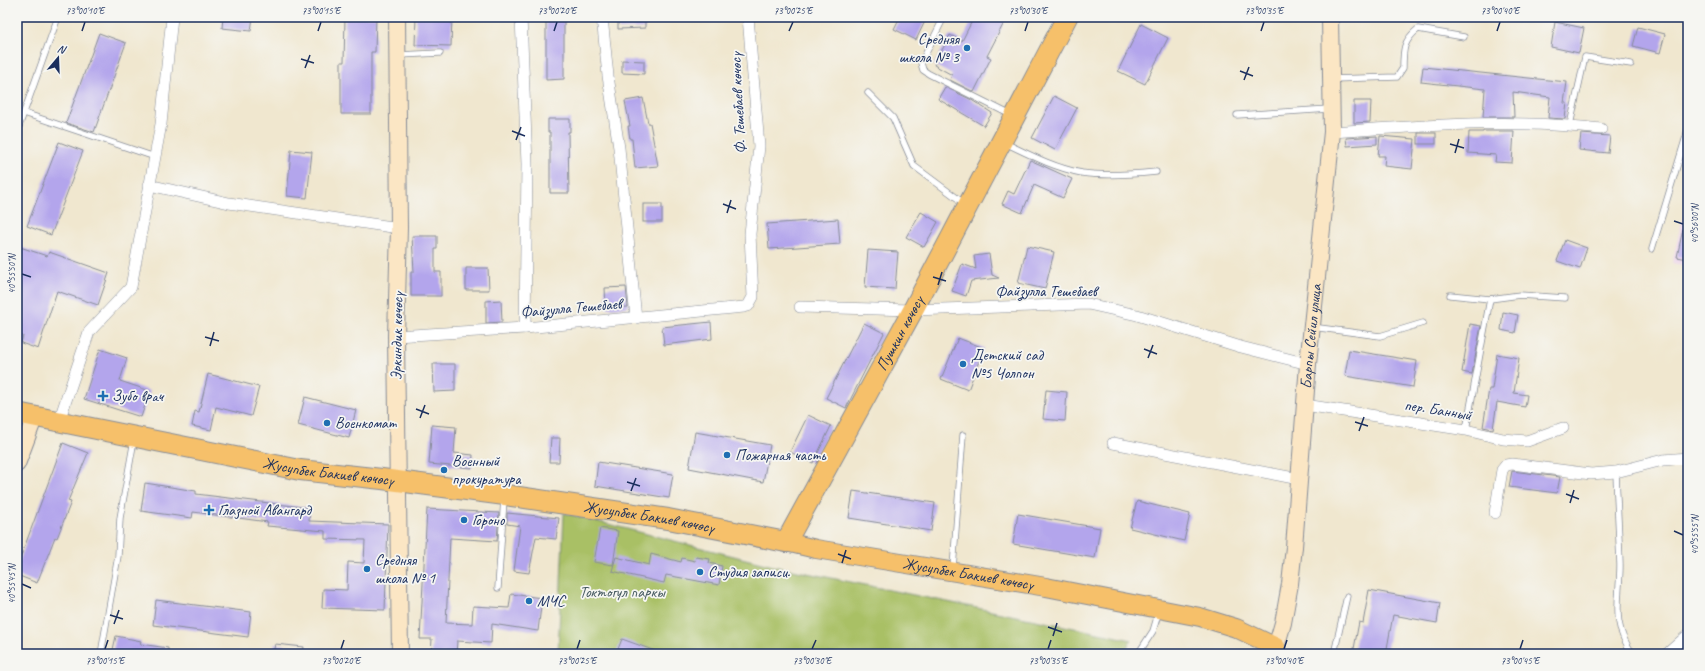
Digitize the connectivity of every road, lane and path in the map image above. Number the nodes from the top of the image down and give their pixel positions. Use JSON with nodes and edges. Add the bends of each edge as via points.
{"nodes":[{"id":1,"x":58,"y":17,"type":"edge"},
{"id":2,"x":172,"y":17,"type":"edge"},
{"id":3,"x":397,"y":17,"type":"edge"},
{"id":4,"x":521,"y":17,"type":"edge"},
{"id":5,"x":602,"y":17,"type":"edge"},
{"id":6,"x":748,"y":17,"type":"edge"},
{"id":7,"x":944,"y":17,"type":"edge"},
{"id":8,"x":1067,"y":17,"type":"edge"},
{"id":9,"x":1330,"y":17,"type":"edge"},
{"id":10,"x":1464,"y":37,"type":"dead end"},
{"id":11,"x":440,"y":53,"type":"dead end"},
{"id":12,"x":397,"y":55,"type":"junction"},
{"id":13,"x":1631,"y":64,"type":"dead end"},
{"id":14,"x":1331,"y":79,"type":"junction"},
{"id":15,"x":868,"y":93,"type":"dead end"},
{"id":16,"x":1332,"y":109,"type":"junction"},
{"id":17,"x":24,"y":113,"type":"junction"},
{"id":18,"x":1237,"y":115,"type":"dead end"},
{"id":19,"x":1015,"y":117,"type":"junction"},
{"id":20,"x":1570,"y":125,"type":"junction"},
{"id":21,"x":1601,"y":129,"type":"dead end"},
{"id":22,"x":1688,"y":130,"type":"edge"},
{"id":23,"x":17,"y":132,"type":"edge"},
{"id":24,"x":1332,"y":132,"type":"junction"},
{"id":25,"x":1002,"y":142,"type":"junction"},
{"id":26,"x":155,"y":157,"type":"junction"},
{"id":27,"x":1156,"y":172,"type":"dead end"},
{"id":28,"x":149,"y":185,"type":"junction"},
{"id":29,"x":967,"y":206,"type":"junction"},
{"id":30,"x":399,"y":228,"type":"junction"},
{"id":31,"x":1652,"y":249,"type":"dead end"},
{"id":32,"x":1450,"y":294,"type":"dead end"},
{"id":33,"x":1565,"y":298,"type":"dead end"},
{"id":34,"x":1490,"y":299,"type":"junction"},
{"id":35,"x":748,"y":306,"type":"joint"},
{"id":36,"x":800,"y":307,"type":"dead end"},
{"id":37,"x":913,"y":310,"type":"junction"},
{"id":38,"x":636,"y":318,"type":"junction"},
{"id":39,"x":1423,"y":323,"type":"dead end"},
{"id":40,"x":1312,"y":327,"type":"junction"},
{"id":41,"x":525,"y":328,"type":"junction"},
{"id":42,"x":396,"y":336,"type":"junction"},
{"id":43,"x":1308,"y":364,"type":"junction"},
{"id":44,"x":1305,"y":405,"type":"junction"},
{"id":45,"x":26,"y":414,"type":"edge"},
{"id":46,"x":59,"y":421,"type":"junction"},
{"id":47,"x":1563,"y":428,"type":"dead end"},
{"id":48,"x":1466,"y":430,"type":"junction"},
{"id":49,"x":963,"y":435,"type":"dead end"},
{"id":50,"x":134,"y":436,"type":"junction"},
{"id":51,"x":1113,"y":443,"type":"dead end"},
{"id":52,"x":1688,"y":458,"type":"edge"},
{"id":53,"x":17,"y":464,"type":"edge"},
{"id":54,"x":1616,"y":472,"type":"junction"},
{"id":55,"x":1299,"y":479,"type":"junction"},
{"id":56,"x":398,"y":481,"type":"junction"},
{"id":57,"x":504,"y":495,"type":"junction"},
{"id":58,"x":1495,"y":513,"type":"dead end"},
{"id":59,"x":786,"y":542,"type":"junction"},
{"id":60,"x":953,"y":571,"type":"junction"},
{"id":61,"x":498,"y":588,"type":"dead end"},
{"id":62,"x":1346,"y":596,"type":"dead end"},
{"id":63,"x":1159,"y":609,"type":"junction"},
{"id":64,"x":1688,"y":635,"type":"edge"},
{"id":65,"x":1274,"y":651,"type":"edge"},
{"id":66,"x":102,"y":654,"type":"edge"},
{"id":67,"x":400,"y":654,"type":"edge"},
{"id":68,"x":1138,"y":654,"type":"edge"},
{"id":69,"x":1334,"y":654,"type":"edge"},
{"id":70,"x":1633,"y":654,"type":"edge"},
{"id":71,"x":1667,"y":654,"type":"edge"}],
"edges":[{"from":1,"to":17,"type":"lane"},
{"from":2,"to":26,"type":"street"},
{"from":3,"to":12,"type":"main road","name":"Эркиндик көчөсү"},
{"from":4,"to":41,"type":"street","via":[[527,164]]},
{"from":5,"to":38,"type":"street","via":[[619,148]]},
{"from":6,"to":35,"type":"street","name":"Ф. Тешебаев көчөсү","via":[[759,146],[750,234],[753,297]]},
{"from":7,"to":19,"type":"lane","via":[[921,63],[923,70]]},
{"from":8,"to":19,"type":"highway","name":"Пушкин көчөсү"},
{"from":9,"to":14,"type":"main road","name":"Барпы Сейил улица"},
{"from":10,"to":14,"type":"lane","via":[[1418,29],[1408,36],[1403,53],[1403,68],[1397,77]]},
{"from":11,"to":12,"type":"lane"},
{"from":12,"to":30,"type":"main road","name":"Эркиндик көчөсү"},
{"from":13,"to":20,"type":"lane","via":[[1585,57]]},
{"from":14,"to":16,"type":"main road","name":"Барпы Сейил улица"},
{"from":15,"to":29,"type":"lane","via":[[893,118],[914,166]]},
{"from":16,"to":18,"type":"lane"},
{"from":16,"to":24,"type":"main road","name":"Барпы Сейил улица"},
{"from":17,"to":23,"type":"lane"},
{"from":17,"to":26,"type":"lane"},
{"from":19,"to":25,"type":"highway","name":"Пушкин көчөсү"},
{"from":20,"to":21,"type":"street"},
{"from":20,"to":24,"type":"street","via":[[1476,123]]},
{"from":22,"to":31,"type":"lane"},
{"from":24,"to":40,"type":"main road","name":"Барпы Сейил улица"},
{"from":25,"to":27,"type":"lane","via":[[1060,167],[1083,173]]},
{"from":25,"to":29,"type":"highway","name":"Пушкин көчөсү"},
{"from":26,"to":28,"type":"street"},
{"from":28,"to":30,"type":"street","via":[[229,203]]},
{"from":28,"to":46,"type":"street","via":[[131,287],[89,332]]},
{"from":29,"to":37,"type":"highway","name":"Пушкин көчөсү"},
{"from":30,"to":42,"type":"main road","name":"Эркиндик көчөсү"},
{"from":32,"to":34,"type":"lane"},
{"from":33,"to":34,"type":"lane","via":[[1520,295]]},
{"from":34,"to":48,"type":"lane"},
{"from":35,"to":38,"type":"street","name":"Файзулла Тешебаев"},
{"from":36,"to":37,"type":"street","name":"Файзулла Тешебаев"},
{"from":37,"to":43,"type":"street","name":"Файзулла Тешебаев","via":[[1088,304],[1138,314],[1241,347]]},
{"from":37,"to":59,"type":"highway","name":"Пушкин көчөсү"},
{"from":38,"to":41,"type":"street","name":"Файзулла Тешебаев"},
{"from":39,"to":40,"type":"lane","via":[[1380,336]]},
{"from":40,"to":43,"type":"main road","name":"Барпы Сейил улица"},
{"from":41,"to":42,"type":"street","name":"Файзулла Тешебаев"},
{"from":42,"to":56,"type":"main road","name":"Эркиндик көчөсү"},
{"from":43,"to":44,"type":"main road","name":"Барпы Сейил улица"},
{"from":44,"to":48,"type":"street","name":"пер. Банный"},
{"from":44,"to":55,"type":"main road","name":"Барпы Сейил улица"},
{"from":45,"to":46,"type":"highway","name":"Жусупбек Бакиев көчөсү"},
{"from":45,"to":53,"type":"main road"},
{"from":46,"to":50,"type":"highway","name":"Жусупбек Бакиев көчөсү"},
{"from":47,"to":48,"type":"street","name":"пер. Банный","via":[[1527,441],[1503,439]]},
{"from":49,"to":60,"type":"lane"},
{"from":50,"to":56,"type":"highway","name":"Жусупбек Бакиев көчөсү","via":[[300,470]]},
{"from":50,"to":66,"type":"lane"},
{"from":51,"to":55,"type":"street"},
{"from":52,"to":54,"type":"street","via":[[1664,460]]},
{"from":54,"to":58,"type":"street","via":[[1591,474],[1506,465],[1502,470]]},
{"from":54,"to":70,"type":"lane","via":[[1620,566],[1617,610],[1625,642]]},
{"from":55,"to":65,"type":"main road","name":"Барпы Сейил улица","via":[[1290,584]]},
{"from":56,"to":57,"type":"highway","name":"Жусупбек Бакиев көчөсү"},
{"from":56,"to":67,"type":"main road","name":"Эркиндик көчөсү"},
{"from":57,"to":59,"type":"highway","name":"Жусупбек Бакиев көчөсү","via":[[668,519]]},
{"from":57,"to":61,"type":"lane"},
{"from":59,"to":60,"type":"main road","name":"Жусупбек Бакиев көчөсү"},
{"from":60,"to":63,"type":"main road","name":"Жусупбек Бакиев көчөсү"},
{"from":62,"to":69,"type":"lane"},
{"from":63,"to":65,"type":"main road","name":"Жусупбек Бакиев көчөсү","via":[[1236,628]]},
{"from":63,"to":68,"type":"lane","via":[[1153,630]]},
{"from":64,"to":71,"type":"street"}]}
